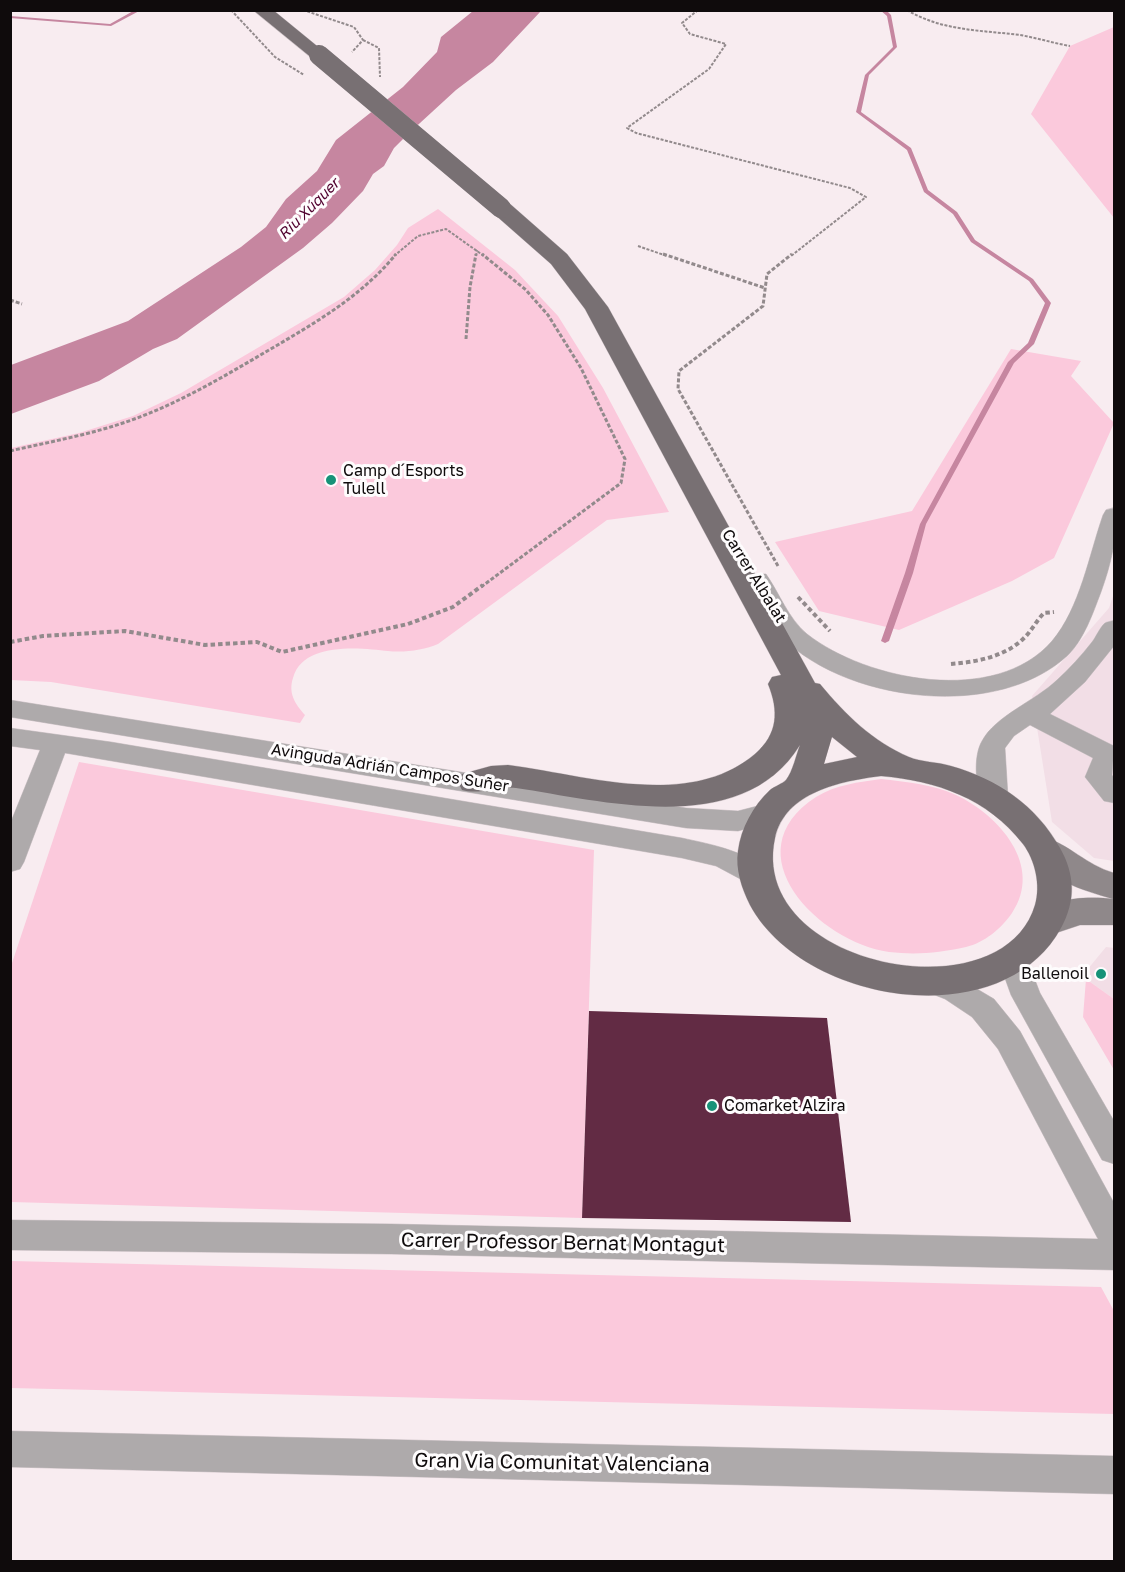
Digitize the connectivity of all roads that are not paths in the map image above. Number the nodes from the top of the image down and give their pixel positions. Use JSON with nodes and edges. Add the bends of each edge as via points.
{"nodes":[{"id":1,"x":261,"y":10,"type":"edge"},
{"id":2,"x":695,"y":485,"type":"junction"},
{"id":3,"x":1114,"y":515,"type":"edge"},
{"id":4,"x":732,"y":555,"type":"junction"},
{"id":5,"x":1114,"y":628,"type":"edge"},
{"id":6,"x":800,"y":680,"type":"junction"},
{"id":7,"x":10,"y":708,"type":"edge"},
{"id":8,"x":1031,"y":715,"type":"junction"},
{"id":9,"x":10,"y":737,"type":"edge"},
{"id":10,"x":55,"y":744,"type":"junction"},
{"id":11,"x":904,"y":766,"type":"junction"},
{"id":12,"x":474,"y":782,"type":"junction"},
{"id":13,"x":800,"y":786,"type":"junction"},
{"id":14,"x":1114,"y":794,"type":"edge"},
{"id":15,"x":994,"y":797,"type":"junction"},
{"id":16,"x":769,"y":813,"type":"junction"},
{"id":17,"x":1044,"y":849,"type":"junction"},
{"id":18,"x":10,"y":862,"type":"edge"},
{"id":19,"x":757,"y":878,"type":"junction"},
{"id":20,"x":1114,"y":886,"type":"edge"},
{"id":21,"x":1114,"y":912,"type":"edge"},
{"id":22,"x":1047,"y":923,"type":"junction"},
{"id":23,"x":1013,"y":959,"type":"junction"},
{"id":24,"x":933,"y":982,"type":"junction"},
{"id":25,"x":1114,"y":1150,"type":"edge"},
{"id":26,"x":1114,"y":1234,"type":"edge"},
{"id":27,"x":10,"y":1235,"type":"edge"},
{"id":28,"x":1114,"y":1255,"type":"edge"},
{"id":29,"x":10,"y":1449,"type":"edge"},
{"id":30,"x":1114,"y":1475,"type":"edge"}],
"edges":[{"from":1,"to":2,"type":"main road","bridge":true,"via":[[559,259],[596,307]]},
{"from":2,"to":3,"type":"street","name":"Carrer Albalat","via":[[786,626],[809,647],[855,672],[918,687],[985,685],[1024,673],[1048,659],[1068,638],[1078,618]]},
{"from":2,"to":4,"type":"main road"},
{"from":4,"to":6,"type":"main road"},
{"from":4,"to":12,"type":"main road","via":[[751,623],[792,708],[791,728],[783,747],[771,760],[739,782],[679,796],[642,795],[508,776]]},
{"from":5,"to":8,"type":"street","via":[[1076,676]]},
{"from":6,"to":11,"type":"main road","via":[[856,743]]},
{"from":6,"to":13,"type":"main road","via":[[817,741]]},
{"from":7,"to":12,"type":"street","name":"Avinguda Adrián Campos Suñer"},
{"from":8,"to":14,"type":"street","via":[[1108,754],[1098,777]]},
{"from":8,"to":15,"type":"street","via":[[993,742],[990,754]]},
{"from":9,"to":10,"type":"street","name":"Avinguda Adrián Campos Suñer"},
{"from":10,"to":18,"type":"street"},
{"from":10,"to":19,"type":"street","name":"Avinguda Adrián Campos Suñer","via":[[682,848],[724,858]]},
{"from":11,"to":13,"type":"main road","via":[[838,771]]},
{"from":11,"to":15,"type":"main road","via":[[967,782]]},
{"from":12,"to":16,"type":"street","name":"Avinguda Adrián Campos Suñer","via":[[686,818],[738,821]]},
{"from":13,"to":16,"type":"main road"},
{"from":15,"to":17,"type":"main road","via":[[1023,821]]},
{"from":16,"to":19,"type":"main road","via":[[756,844]]},
{"from":17,"to":20,"type":"main road","via":[[1075,873]]},
{"from":17,"to":22,"type":"main road","via":[[1053,874],[1054,899]]},
{"from":19,"to":24,"type":"main road","via":[[772,910],[800,940],[839,963],[885,978]]},
{"from":21,"to":22,"type":"main road","via":[[1079,911]]},
{"from":22,"to":23,"type":"main road"},
{"from":23,"to":24,"type":"main road","via":[[977,975]]},
{"from":23,"to":25,"type":"street","via":[[1026,995]]},
{"from":24,"to":26,"type":"street","via":[[983,1008],[1009,1040]]},
{"from":27,"to":28,"type":"street","name":"Carrer Professor Bernat Montagut","via":[[403,1239]]},
{"from":29,"to":30,"type":"street","name":"Gran Via Comunitat Valenciana"}]}
